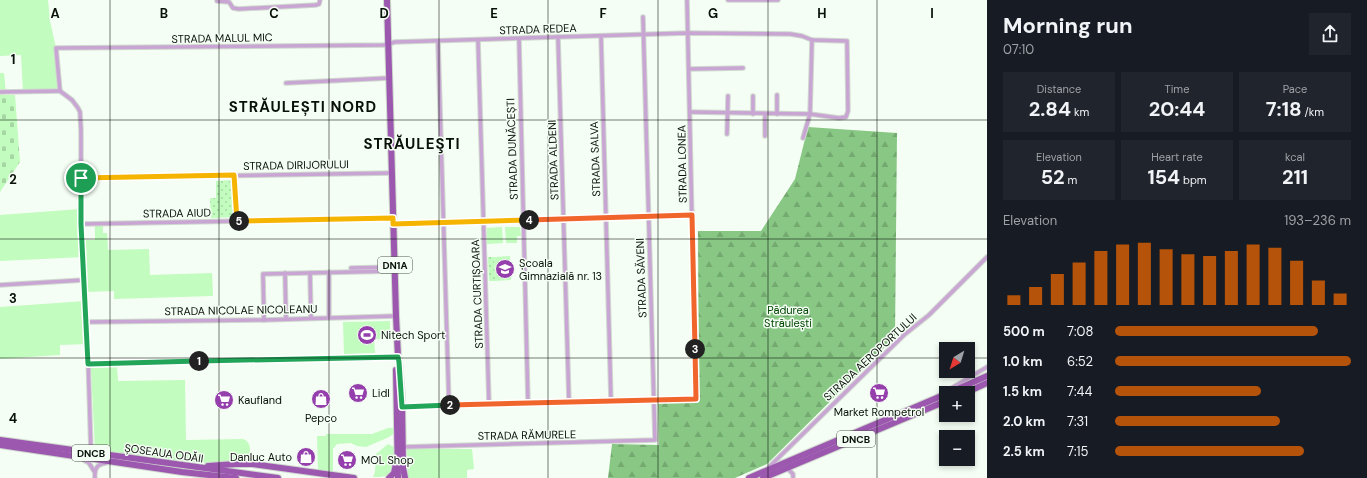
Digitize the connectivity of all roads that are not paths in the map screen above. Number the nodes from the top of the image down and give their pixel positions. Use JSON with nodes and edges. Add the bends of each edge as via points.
{"nodes":[{"id":1,"x":320,"y":0,"type":"edge"},
{"id":2,"x":387,"y":0,"type":"edge"},
{"id":3,"x":687,"y":0,"type":"edge"},
{"id":4,"x":728,"y":0,"type":"edge"},
{"id":5,"x":778,"y":0,"type":"edge"},
{"id":6,"x":217,"y":2,"type":"dead end"},
{"id":7,"x":643,"y":17,"type":"dead end"},
{"id":8,"x":688,"y":33,"type":"junction"},
{"id":9,"x":644,"y":35,"type":"junction"},
{"id":10,"x":601,"y":36,"type":"junction"},
{"id":11,"x":558,"y":37,"type":"junction"},
{"id":12,"x":518,"y":39,"type":"junction"},
{"id":13,"x":478,"y":40,"type":"junction"},
{"id":14,"x":812,"y":40,"type":"junction"},
{"id":15,"x":438,"y":41,"type":"junction"},
{"id":16,"x":389,"y":44,"type":"junction"},
{"id":17,"x":743,"y":68,"type":"dead end"},
{"id":18,"x":689,"y":69,"type":"junction"},
{"id":19,"x":390,"y":78,"type":"junction"},
{"id":20,"x":286,"y":83,"type":"dead end"},
{"id":21,"x":60,"y":91,"type":"junction"},
{"id":22,"x":0,"y":92,"type":"edge"},
{"id":23,"x":777,"y":95,"type":"dead end"},
{"id":24,"x":728,"y":96,"type":"dead end"},
{"id":25,"x":753,"y":96,"type":"dead end"},
{"id":26,"x":690,"y":112,"type":"junction"},
{"id":27,"x":728,"y":113,"type":"junction"},
{"id":28,"x":753,"y":114,"type":"junction"},
{"id":29,"x":765,"y":114,"type":"junction"},
{"id":30,"x":777,"y":114,"type":"junction"},
{"id":31,"x":810,"y":114,"type":"junction"},
{"id":32,"x":728,"y":134,"type":"dead end"},
{"id":33,"x":765,"y":136,"type":"dead end"},
{"id":34,"x":803,"y":138,"type":"dead end"},
{"id":35,"x":392,"y":173,"type":"junction"},
{"id":36,"x":234,"y":175,"type":"junction"},
{"id":37,"x":81,"y":178,"type":"junction"},
{"id":38,"x":692,"y":215,"type":"junction"},
{"id":39,"x":649,"y":216,"type":"junction"},
{"id":40,"x":606,"y":218,"type":"junction"},
{"id":41,"x":563,"y":219,"type":"junction"},
{"id":42,"x":523,"y":220,"type":"junction"},
{"id":43,"x":237,"y":221,"type":"junction"},
{"id":44,"x":393,"y":221,"type":"junction"},
{"id":45,"x":484,"y":222,"type":"junction"},
{"id":46,"x":444,"y":223,"type":"junction"},
{"id":47,"x":81,"y":224,"type":"junction"},
{"id":48,"x":987,"y":257,"type":"edge"},
{"id":49,"x":351,"y":268,"type":"dead end"},
{"id":50,"x":395,"y":269,"type":"junction"},
{"id":51,"x":329,"y":272,"type":"junction"},
{"id":52,"x":285,"y":273,"type":"junction"},
{"id":53,"x":310,"y":273,"type":"junction"},
{"id":54,"x":84,"y":280,"type":"junction"},
{"id":55,"x":0,"y":285,"type":"edge"},
{"id":56,"x":396,"y":316,"type":"junction"},
{"id":57,"x":329,"y":317,"type":"junction"},
{"id":58,"x":286,"y":318,"type":"junction"},
{"id":59,"x":311,"y":318,"type":"junction"},
{"id":60,"x":264,"y":320,"type":"junction"},
{"id":61,"x":87,"y":322,"type":"junction"},
{"id":62,"x":398,"y":357,"type":"junction"},
{"id":63,"x":88,"y":364,"type":"junction"},
{"id":64,"x":987,"y":367,"type":"edge"},
{"id":65,"x":987,"y":376,"type":"edge"},
{"id":66,"x":987,"y":383,"type":"edge"},
{"id":67,"x":973,"y":386,"type":"joint"},
{"id":68,"x":939,"y":397,"type":"edge"},
{"id":69,"x":934,"y":399,"type":"junction"},
{"id":70,"x":654,"y":400,"type":"junction"},
{"id":71,"x":612,"y":401,"type":"junction"},
{"id":72,"x":569,"y":402,"type":"junction"},
{"id":73,"x":528,"y":403,"type":"junction"},
{"id":74,"x":489,"y":404,"type":"junction"},
{"id":75,"x":939,"y":404,"type":"edge"},
{"id":76,"x":449,"y":405,"type":"junction"},
{"id":77,"x":402,"y":407,"type":"junction"},
{"id":78,"x":0,"y":440,"type":"edge"},
{"id":79,"x":653,"y":440,"type":"joint"},
{"id":80,"x":0,"y":445,"type":"edge"},
{"id":81,"x":402,"y":447,"type":"junction"},
{"id":82,"x":398,"y":452,"type":"junction"},
{"id":83,"x":91,"y":453,"type":"junction"},
{"id":84,"x":79,"y":456,"type":"junction"},
{"id":85,"x":114,"y":462,"type":"junction"},
{"id":86,"x":787,"y":468,"type":"junction"},
{"id":87,"x":182,"y":469,"type":"junction"},
{"id":88,"x":94,"y":470,"type":"junction"},
{"id":89,"x":766,"y":471,"type":"junction"},
{"id":90,"x":95,"y":478,"type":"edge"},
{"id":91,"x":209,"y":478,"type":"edge"},
{"id":92,"x":236,"y":478,"type":"edge"},
{"id":93,"x":278,"y":478,"type":"edge"},
{"id":94,"x":354,"y":478,"type":"edge"},
{"id":95,"x":389,"y":478,"type":"edge"},
{"id":96,"x":398,"y":478,"type":"edge"},
{"id":97,"x":405,"y":478,"type":"edge"},
{"id":98,"x":749,"y":478,"type":"edge"},
{"id":99,"x":763,"y":478,"type":"edge"},
{"id":100,"x":793,"y":478,"type":"edge"}],
"edges":[{"from":1,"to":6,"type":"street","via":[[316,5],[239,9],[234,8],[229,2]]},
{"from":2,"to":16,"type":"main road","number":"DN1A"},
{"from":3,"to":8,"type":"street","name":"STRADA LONEA"},
{"from":4,"to":5,"type":"street"},
{"from":7,"to":9,"type":"street","name":"STRADA SĂVENI"},
{"from":8,"to":9,"type":"street","name":"STRADA REDEA"},
{"from":8,"to":14,"type":"street","name":"STRADA REDEA","via":[[790,34]]},
{"from":8,"to":18,"type":"street","name":"STRADA LONEA"},
{"from":9,"to":10,"type":"street","name":"STRADA REDEA"},
{"from":9,"to":39,"type":"street","name":"STRADA SĂVENI"},
{"from":10,"to":11,"type":"street","name":"STRADA REDEA"},
{"from":10,"to":40,"type":"street","name":"STRADA SALVA"},
{"from":11,"to":12,"type":"street","name":"STRADA REDEA"},
{"from":11,"to":41,"type":"street","name":"STRADA ALDENI"},
{"from":12,"to":13,"type":"street","name":"STRADA REDEA"},
{"from":12,"to":42,"type":"street","name":"STRADA DUNĂCEȘTI"},
{"from":13,"to":15,"type":"street","name":"STRADA REDEA"},
{"from":13,"to":45,"type":"street","name":"STRADA CURTIȘOARA"},
{"from":14,"to":31,"type":"street"},
{"from":14,"to":31,"type":"street","name":"STRADA REDEA","via":[[847,41],[848,111],[846,117],[840,118]]},
{"from":15,"to":16,"type":"street","name":"STRADA REDEA"},
{"from":15,"to":46,"type":"street"},
{"from":16,"to":19,"type":"main road","number":"DN1A"},
{"from":16,"to":21,"type":"street","name":"STRADA MALUL MIC","via":[[56,48]]},
{"from":17,"to":18,"type":"street"},
{"from":18,"to":26,"type":"street","name":"STRADA LONEA"},
{"from":19,"to":20,"type":"street"},
{"from":19,"to":35,"type":"main road","number":"DN1A"},
{"from":21,"to":22,"type":"street"},
{"from":21,"to":37,"type":"street","via":[[72,100],[80,112]]},
{"from":23,"to":30,"type":"street"},
{"from":24,"to":27,"type":"street"},
{"from":25,"to":28,"type":"street"},
{"from":26,"to":27,"type":"street"},
{"from":26,"to":38,"type":"street","name":"STRADA LONEA"},
{"from":27,"to":28,"type":"street"},
{"from":27,"to":32,"type":"street"},
{"from":28,"to":29,"type":"street"},
{"from":29,"to":30,"type":"street"},
{"from":29,"to":33,"type":"street"},
{"from":30,"to":31,"type":"street"},
{"from":31,"to":34,"type":"street"},
{"from":35,"to":36,"type":"street","name":"STRADA DIRIJORULUI"},
{"from":35,"to":44,"type":"main road","number":"DN1A"},
{"from":36,"to":37,"type":"street","name":"STRADA DIRIJORULUI"},
{"from":36,"to":43,"type":"street"},
{"from":37,"to":47,"type":"street"},
{"from":38,"to":39,"type":"street","name":"STRADA AIUD"},
{"from":38,"to":70,"type":"street","name":"STRADA LONEA","via":[[696,399]]},
{"from":39,"to":40,"type":"street","name":"STRADA AIUD"},
{"from":39,"to":70,"type":"street","name":"STRADA SĂVENI"},
{"from":40,"to":41,"type":"street","name":"STRADA AIUD"},
{"from":40,"to":71,"type":"street","name":"STRADA SALVA"},
{"from":41,"to":42,"type":"street","name":"STRADA AIUD"},
{"from":41,"to":72,"type":"street","name":"STRADA ALDENI"},
{"from":42,"to":45,"type":"street","name":"STRADA AIUD"},
{"from":42,"to":73,"type":"street","name":"STRADA DUNĂCEȘTI"},
{"from":43,"to":44,"type":"street","name":"STRADA AIUD"},
{"from":43,"to":47,"type":"street","name":"STRADA AIUD"},
{"from":44,"to":46,"type":"street","name":"STRADA AIUD"},
{"from":44,"to":50,"type":"main road","number":"DN1A"},
{"from":45,"to":46,"type":"street","name":"STRADA AIUD"},
{"from":45,"to":74,"type":"street","name":"STRADA CURTIȘOARA"},
{"from":46,"to":76,"type":"street"},
{"from":47,"to":54,"type":"street"},
{"from":48,"to":89,"type":"street","name":"STRADA AEROPORTULUI"},
{"from":49,"to":50,"type":"street"},
{"from":50,"to":51,"type":"street"},
{"from":50,"to":56,"type":"main road","number":"DN1A"},
{"from":51,"to":53,"type":"street"},
{"from":51,"to":57,"type":"street"},
{"from":52,"to":53,"type":"street"},
{"from":52,"to":58,"type":"street"},
{"from":52,"to":60,"type":"street","via":[[262,274]]},
{"from":53,"to":59,"type":"street"},
{"from":54,"to":55,"type":"street"},
{"from":54,"to":61,"type":"street"},
{"from":56,"to":57,"type":"street","name":"STRADA NICOLAE NICOLEANU"},
{"from":56,"to":62,"type":"main road","number":"DN1A"},
{"from":57,"to":59,"type":"street","name":"STRADA NICOLAE NICOLEANU"},
{"from":58,"to":59,"type":"street","name":"STRADA NICOLAE NICOLEANU"},
{"from":58,"to":60,"type":"street","name":"STRADA NICOLAE NICOLEANU"},
{"from":60,"to":61,"type":"street","name":"STRADA NICOLAE NICOLEANU"},
{"from":61,"to":63,"type":"street"},
{"from":62,"to":63,"type":"street"},
{"from":62,"to":77,"type":"main road","number":"DN1A"},
{"from":62,"to":82,"type":"main road","number":"DN1A"},
{"from":63,"to":83,"type":"street"},
{"from":64,"to":69,"type":"street"},
{"from":65,"to":67,"type":"main road"},
{"from":66,"to":67,"type":"main road"},
{"from":68,"to":69,"type":"main road","number":"DNCB"},
{"from":69,"to":89,"type":"main road","number":"DNCB"},
{"from":70,"to":71,"type":"street"},
{"from":70,"to":79,"type":"street","name":"STRADA SĂVENI"},
{"from":71,"to":72,"type":"street"},
{"from":72,"to":73,"type":"street"},
{"from":73,"to":74,"type":"street"},
{"from":74,"to":76,"type":"street"},
{"from":75,"to":86,"type":"main road","number":"DNCB"},
{"from":76,"to":77,"type":"street"},
{"from":77,"to":81,"type":"main road","number":"DN1A"},
{"from":78,"to":83,"type":"main road","name":"ȘOSEAUA ODĂII","number":"DNCB"},
{"from":79,"to":81,"type":"street","name":"STRADA RĂMURELE"},
{"from":80,"to":84,"type":"main road","name":"ȘOSEAUA ODĂII","number":"DNCB"},
{"from":81,"to":97,"type":"main road","number":"DN1A"},
{"from":82,"to":95,"type":"main road","via":[[395,470]]},
{"from":82,"to":96,"type":"main road","number":"DN1A"},
{"from":83,"to":87,"type":"main road","name":"ȘOSEAUA ODĂII","number":"DNCB"},
{"from":84,"to":85,"type":"main road","name":"ȘOSEAUA ODĂII","number":"DNCB"},
{"from":84,"to":88,"type":"street"},
{"from":85,"to":87,"type":"main road","name":"ȘOSEAUA ODĂII","number":"DNCB"},
{"from":85,"to":88,"type":"street","via":[[98,465]]},
{"from":86,"to":99,"type":"main road","number":"DNCB"},
{"from":86,"to":100,"type":"street"},
{"from":87,"to":91,"type":"main road"},
{"from":87,"to":92,"type":"main road","name":"ȘOSEAUA ODĂII","number":"DNCB"},
{"from":87,"to":93,"type":"main road","name":"ȘOSEAUA ODĂII","number":"DNCB"},
{"from":87,"to":94,"type":"main road","via":[[252,464]]},
{"from":88,"to":90,"type":"street"},
{"from":89,"to":98,"type":"main road","number":"DNCB"}]}
